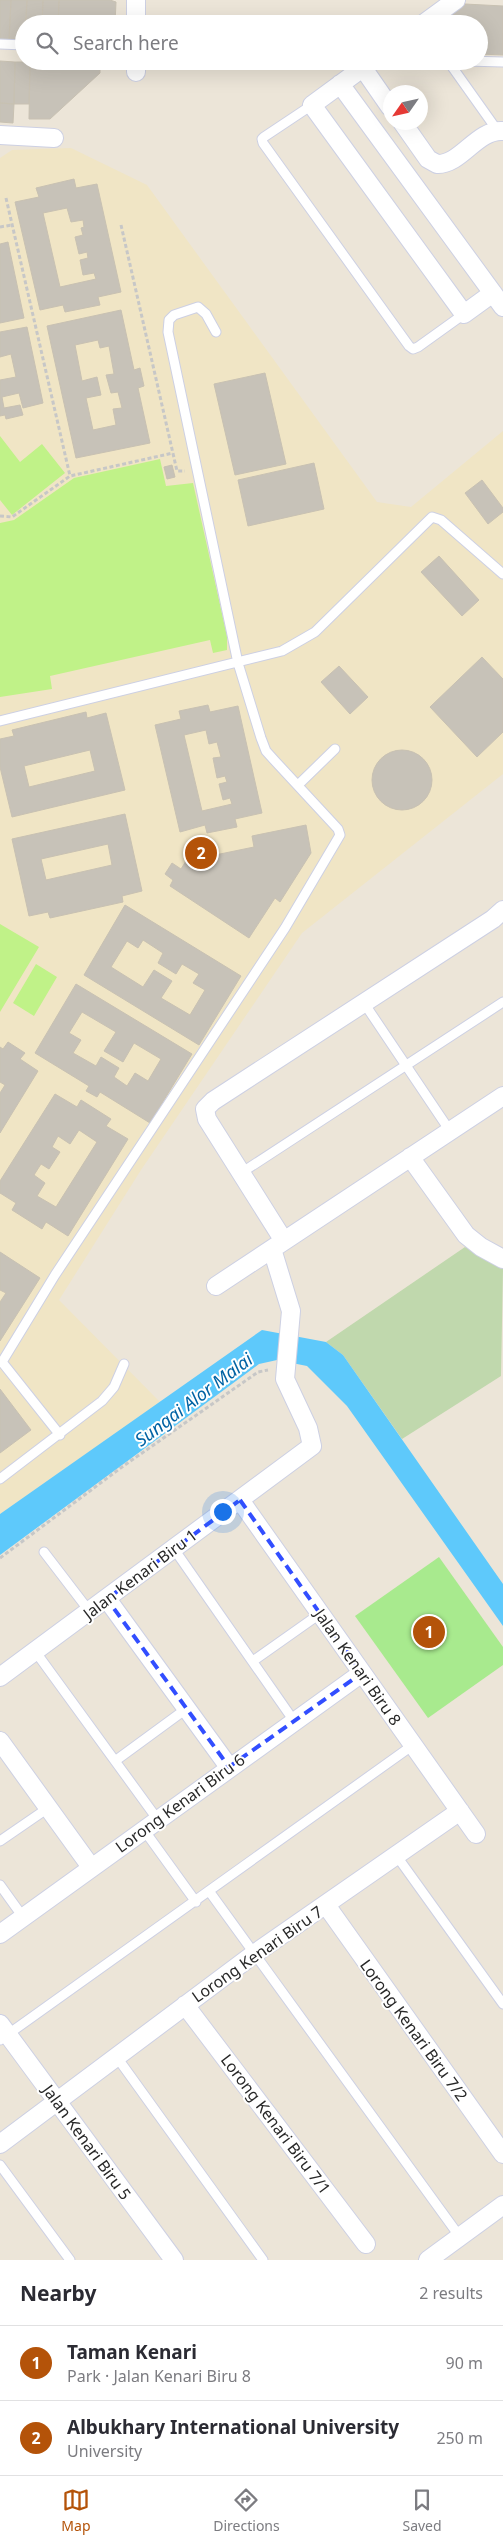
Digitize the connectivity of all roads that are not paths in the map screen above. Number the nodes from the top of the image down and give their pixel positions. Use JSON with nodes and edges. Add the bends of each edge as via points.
{"nodes":[{"id":1,"x":136,"y":0,"type":"edge"},
{"id":2,"x":456,"y":0,"type":"edge"},
{"id":3,"x":136,"y":15,"type":"edge"},
{"id":4,"x":435,"y":15,"type":"edge"},
{"id":5,"x":0,"y":44,"type":"edge"},
{"id":6,"x":15,"y":45,"type":"edge"},
{"id":7,"x":488,"y":62,"type":"edge"},
{"id":8,"x":503,"y":62,"type":"edge"},
{"id":9,"x":359,"y":70,"type":"edge"},
{"id":10,"x":370,"y":70,"type":"edge"},
{"id":11,"x":455,"y":70,"type":"edge"},
{"id":12,"x":340,"y":84,"type":"junction"},
{"id":13,"x":383,"y":93,"type":"edge"},
{"id":14,"x":312,"y":105,"type":"junction"},
{"id":15,"x":408,"y":130,"type":"edge"},
{"id":16,"x":500,"y":130,"type":"edge"},
{"id":17,"x":0,"y":135,"type":"edge"},
{"id":18,"x":54,"y":138,"type":"dead end"},
{"id":19,"x":492,"y":293,"type":"junction"},
{"id":20,"x":503,"y":308,"type":"edge"},
{"id":21,"x":464,"y":314,"type":"junction"},
{"id":22,"x":216,"y":332,"type":"dead end"},
{"id":23,"x":503,"y":574,"type":"edge"},
{"id":24,"x":238,"y":663,"type":"junction"},
{"id":25,"x":0,"y":721,"type":"edge"},
{"id":26,"x":336,"y":749,"type":"dead end"},
{"id":27,"x":298,"y":786,"type":"junction"},
{"id":28,"x":503,"y":910,"type":"edge"},
{"id":29,"x":503,"y":1002,"type":"edge"},
{"id":30,"x":364,"y":1003,"type":"junction"},
{"id":31,"x":406,"y":1065,"type":"junction"},
{"id":32,"x":503,"y":1096,"type":"edge"},
{"id":33,"x":450,"y":1131,"type":"junction"},
{"id":34,"x":410,"y":1157,"type":"junction"},
{"id":35,"x":241,"y":1173,"type":"junction"},
{"id":36,"x":278,"y":1245,"type":"junction"},
{"id":37,"x":503,"y":1259,"type":"edge"},
{"id":38,"x":216,"y":1286,"type":"dead end"},
{"id":39,"x":124,"y":1364,"type":"dead end"},
{"id":40,"x":60,"y":1435,"type":"junction"},
{"id":41,"x":0,"y":1480,"type":"edge"},
{"id":42,"x":240,"y":1500,"type":"junction"},
{"id":43,"x":174,"y":1549,"type":"junction"},
{"id":44,"x":44,"y":1552,"type":"dead end"},
{"id":45,"x":107,"y":1599,"type":"junction"},
{"id":46,"x":90,"y":1612,"type":"junction"},
{"id":47,"x":321,"y":1613,"type":"junction"},
{"id":48,"x":35,"y":1652,"type":"junction"},
{"id":49,"x":253,"y":1661,"type":"junction"},
{"id":50,"x":362,"y":1673,"type":"junction"},
{"id":51,"x":0,"y":1677,"type":"edge"},
{"id":52,"x":186,"y":1709,"type":"junction"},
{"id":53,"x":294,"y":1720,"type":"junction"},
{"id":54,"x":0,"y":1741,"type":"edge"},
{"id":55,"x":413,"y":1745,"type":"junction"},
{"id":56,"x":115,"y":1761,"type":"junction"},
{"id":57,"x":229,"y":1767,"type":"junction"},
{"id":58,"x":48,"y":1808,"type":"junction"},
{"id":59,"x":460,"y":1811,"type":"junction"},
{"id":60,"x":158,"y":1820,"type":"junction"},
{"id":61,"x":144,"y":1830,"type":"junction"},
{"id":62,"x":476,"y":1834,"type":"dead end"},
{"id":63,"x":0,"y":1841,"type":"edge"},
{"id":64,"x":396,"y":1855,"type":"junction"},
{"id":65,"x":91,"y":1867,"type":"junction"},
{"id":66,"x":0,"y":1885,"type":"edge"},
{"id":67,"x":209,"y":1891,"type":"junction"},
{"id":68,"x":196,"y":1902,"type":"junction"},
{"id":69,"x":326,"y":1906,"type":"junction"},
{"id":70,"x":23,"y":1917,"type":"junction"},
{"id":71,"x":0,"y":1934,"type":"edge"},
{"id":72,"x":254,"y":1954,"type":"junction"},
{"id":73,"x":185,"y":2004,"type":"junction"},
{"id":74,"x":503,"y":2004,"type":"edge"},
{"id":75,"x":3,"y":2033,"type":"edge"},
{"id":76,"x":116,"y":2056,"type":"junction"},
{"id":77,"x":57,"y":2101,"type":"junction"},
{"id":78,"x":0,"y":2144,"type":"edge"},
{"id":79,"x":503,"y":2154,"type":"edge"},
{"id":80,"x":0,"y":2165,"type":"edge"},
{"id":81,"x":503,"y":2205,"type":"edge"},
{"id":82,"x":460,"y":2236,"type":"junction"},
{"id":83,"x":366,"y":2244,"type":"dead end"},
{"id":84,"x":439,"y":2257,"type":"edge"},
{"id":85,"x":70,"y":2260,"type":"edge"},
{"id":86,"x":174,"y":2260,"type":"edge"},
{"id":87,"x":263,"y":2260,"type":"edge"}],
"edges":[{"from":1,"to":3,"type":"street"},
{"from":2,"to":4,"type":"street"},
{"from":5,"to":6,"type":"lane"},
{"from":7,"to":8,"type":"lane"},
{"from":9,"to":12,"type":"street"},
{"from":10,"to":13,"type":"street"},
{"from":11,"to":16,"type":"lane"},
{"from":12,"to":14,"type":"street"},
{"from":12,"to":19,"type":"street"},
{"from":14,"to":21,"type":"street"},
{"from":14,"to":21,"type":"lane","via":[[264,136],[263,143],[404,338],[413,349],[418,347]]},
{"from":15,"to":16,"type":"street","via":[[428,159],[437,164],[447,162],[488,133]]},
{"from":17,"to":18,"type":"street"},
{"from":19,"to":20,"type":"street"},
{"from":19,"to":21,"type":"street"},
{"from":22,"to":24,"type":"lane","via":[[206,314],[198,308],[169,320],[168,332]]},
{"from":23,"to":24,"type":"lane","via":[[441,520],[432,518],[315,632],[282,652]]},
{"from":24,"to":25,"type":"lane"},
{"from":24,"to":27,"type":"lane","via":[[266,750]]},
{"from":26,"to":27,"type":"lane"},
{"from":27,"to":40,"type":"lane","via":[[338,829],[338,840],[285,928],[55,1275],[2,1362]]},
{"from":28,"to":30,"type":"street"},
{"from":29,"to":31,"type":"lane"},
{"from":30,"to":31,"type":"lane"},
{"from":30,"to":35,"type":"street","via":[[212,1101],[205,1109],[207,1119]]},
{"from":31,"to":33,"type":"lane"},
{"from":31,"to":35,"type":"lane"},
{"from":32,"to":33,"type":"street"},
{"from":33,"to":34,"type":"street"},
{"from":34,"to":36,"type":"street"},
{"from":34,"to":37,"type":"street","via":[[466,1235]]},
{"from":35,"to":36,"type":"street"},
{"from":36,"to":38,"type":"street"},
{"from":36,"to":42,"type":"street","name":"Jalan Kenari Biru 1","via":[[291,1311],[285,1374],[312,1442],[309,1449]]},
{"from":39,"to":40,"type":"lane","via":[[108,1394]]},
{"from":40,"to":41,"type":"lane"},
{"from":42,"to":43,"type":"street","name":"Jalan Kenari Biru 1"},
{"from":42,"to":47,"type":"street","name":"Jalan Kenari Biru 8"},
{"from":43,"to":45,"type":"street","name":"Jalan Kenari Biru 1"},
{"from":43,"to":49,"type":"lane"},
{"from":44,"to":46,"type":"lane"},
{"from":45,"to":46,"type":"street","name":"Jalan Kenari Biru 1"},
{"from":45,"to":52,"type":"street"},
{"from":46,"to":48,"type":"street","name":"Jalan Kenari Biru 1"},
{"from":47,"to":49,"type":"lane"},
{"from":47,"to":50,"type":"street","name":"Jalan Kenari Biru 8"},
{"from":48,"to":51,"type":"street","name":"Jalan Kenari Biru 1"},
{"from":48,"to":56,"type":"lane"},
{"from":49,"to":53,"type":"lane"},
{"from":50,"to":53,"type":"street","name":"Lorong Kenari Biru 6"},
{"from":50,"to":55,"type":"street","name":"Jalan Kenari Biru 8"},
{"from":52,"to":56,"type":"lane"},
{"from":52,"to":57,"type":"street"},
{"from":53,"to":57,"type":"street","name":"Lorong Kenari Biru 6"},
{"from":54,"to":58,"type":"street"},
{"from":55,"to":59,"type":"street","name":"Jalan Kenari Biru 8"},
{"from":55,"to":67,"type":"lane"},
{"from":56,"to":60,"type":"lane"},
{"from":57,"to":60,"type":"street","name":"Lorong Kenari Biru 6"},
{"from":58,"to":63,"type":"lane"},
{"from":58,"to":65,"type":"street"},
{"from":59,"to":62,"type":"street","name":"Jalan Kenari Biru 8"},
{"from":59,"to":64,"type":"street","name":"Lorong Kenari Biru 7"},
{"from":60,"to":61,"type":"street","name":"Lorong Kenari Biru 6"},
{"from":61,"to":65,"type":"street","name":"Lorong Kenari Biru 6"},
{"from":61,"to":68,"type":"lane"},
{"from":64,"to":69,"type":"street","name":"Lorong Kenari Biru 7"},
{"from":64,"to":74,"type":"lane"},
{"from":65,"to":70,"type":"street","name":"Lorong Kenari Biru 6"},
{"from":66,"to":70,"type":"lane"},
{"from":67,"to":68,"type":"lane"},
{"from":67,"to":72,"type":"lane"},
{"from":68,"to":75,"type":"lane"},
{"from":69,"to":72,"type":"street","name":"Lorong Kenari Biru 7"},
{"from":69,"to":79,"type":"street","name":"Lorong Kenari Biru 7/2"},
{"from":70,"to":71,"type":"street","name":"Lorong Kenari Biru 6"},
{"from":72,"to":73,"type":"street","name":"Lorong Kenari Biru 7"},
{"from":72,"to":82,"type":"lane"},
{"from":73,"to":76,"type":"street","name":"Lorong Kenari Biru 7"},
{"from":73,"to":83,"type":"street","name":"Lorong Kenari Biru 7/1"},
{"from":75,"to":77,"type":"street","name":"Jalan Kenari Biru 5"},
{"from":76,"to":77,"type":"street","name":"Lorong Kenari Biru 7"},
{"from":76,"to":87,"type":"lane"},
{"from":77,"to":78,"type":"street","name":"Lorong Kenari Biru 7"},
{"from":77,"to":86,"type":"street","name":"Jalan Kenari Biru 5"},
{"from":80,"to":85,"type":"lane"},
{"from":81,"to":82,"type":"street"},
{"from":82,"to":84,"type":"street"}]}
